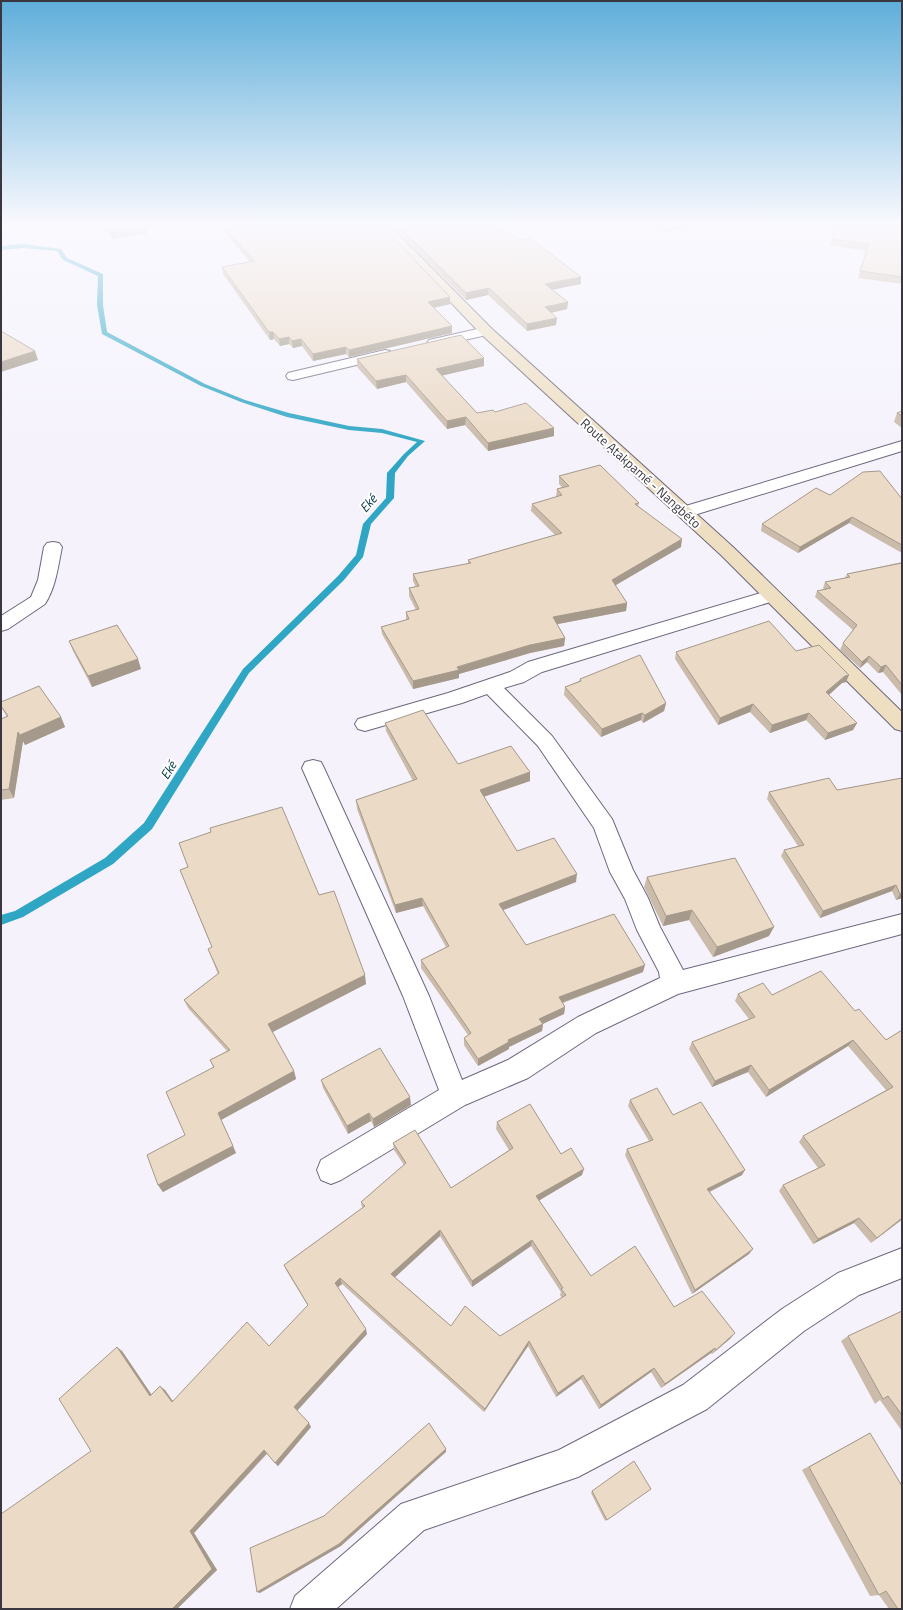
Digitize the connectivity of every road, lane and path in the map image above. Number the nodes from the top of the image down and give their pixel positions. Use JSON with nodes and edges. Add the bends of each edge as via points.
{"nodes":[{"id":1,"x":453,"y":297,"type":"edge"},
{"id":2,"x":486,"y":331,"type":"junction"},
{"id":3,"x":424,"y":345,"type":"edge"},
{"id":4,"x":401,"y":351,"type":"edge"},
{"id":5,"x":293,"y":376,"type":"dead end"},
{"id":6,"x":902,"y":446,"type":"edge"},
{"id":7,"x":685,"y":512,"type":"junction"},
{"id":8,"x":53,"y":547,"type":"dead end"},
{"id":9,"x":771,"y":596,"type":"junction"},
{"id":10,"x":1,"y":625,"type":"edge"},
{"id":11,"x":490,"y":685,"type":"junction"},
{"id":12,"x":365,"y":724,"type":"dead end"},
{"id":13,"x":902,"y":724,"type":"edge"},
{"id":14,"x":313,"y":768,"type":"dead end"},
{"id":15,"x":902,"y":924,"type":"edge"},
{"id":16,"x":673,"y":984,"type":"junction"},
{"id":17,"x":455,"y":1096,"type":"junction"},
{"id":18,"x":331,"y":1170,"type":"dead end"},
{"id":19,"x":902,"y":1263,"type":"edge"},
{"id":20,"x":308,"y":1609,"type":"edge"}],
"edges":[{"from":1,"to":2,"type":"main road","name":"Route Atakpamé - Nangbéto"},
{"from":2,"to":3,"type":"street"},
{"from":2,"to":7,"type":"main road","name":"Route Atakpamé - Nangbéto"},
{"from":4,"to":5,"type":"street"},
{"from":6,"to":7,"type":"street"},
{"from":7,"to":9,"type":"main road","name":"Route Atakpamé - Nangbéto"},
{"from":8,"to":10,"type":"street","via":[[47,580],[39,600]]},
{"from":9,"to":11,"type":"street","via":[[535,667],[517,677]]},
{"from":9,"to":13,"type":"main road","name":"Route Atakpamé - Nangbéto"},
{"from":11,"to":12,"type":"street"},
{"from":11,"to":16,"type":"street","via":[[545,741],[604,825],[622,872],[671,971]]},
{"from":14,"to":17,"type":"street","via":[[416,996]]},
{"from":15,"to":16,"type":"street"},
{"from":16,"to":17,"type":"street","via":[[587,1025],[518,1069]]},
{"from":17,"to":18,"type":"street"},
{"from":19,"to":20,"type":"street","via":[[848,1284],[793,1320],[695,1397],[566,1465],[413,1516]]}]}
